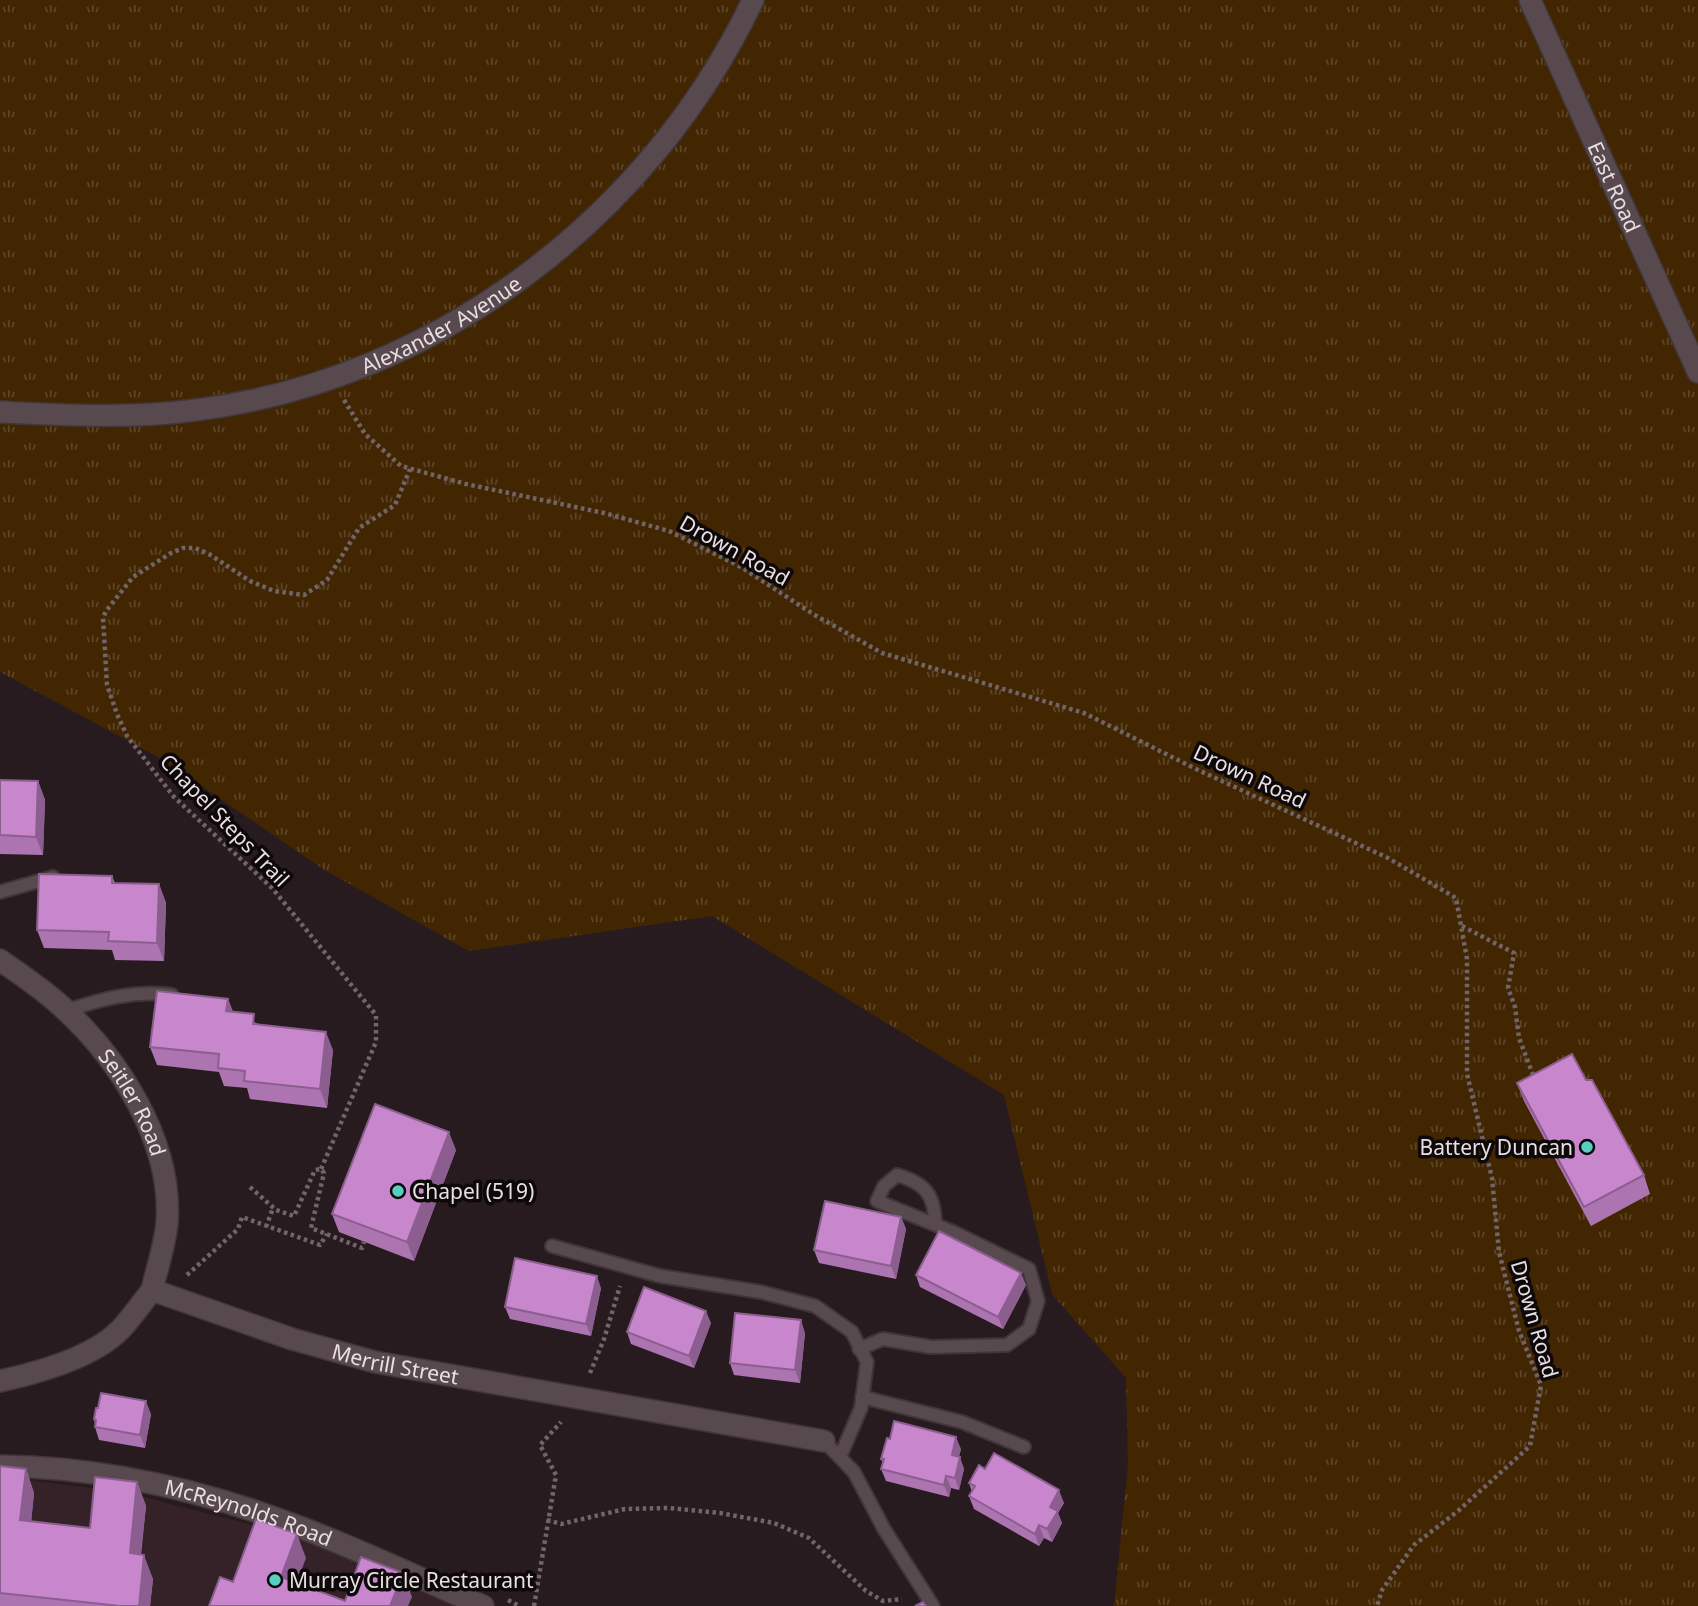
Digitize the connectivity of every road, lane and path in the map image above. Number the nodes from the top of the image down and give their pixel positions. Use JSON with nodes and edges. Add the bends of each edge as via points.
{"nodes":[{"id":1,"x":753,"y":0,"type":"edge"},
{"id":2,"x":1530,"y":0,"type":"edge"},
{"id":3,"x":1698,"y":372,"type":"edge"},
{"id":4,"x":330,"y":379,"type":"junction"},
{"id":5,"x":0,"y":412,"type":"edge"},
{"id":6,"x":410,"y":469,"type":"junction"},
{"id":7,"x":66,"y":878,"type":"edge"},
{"id":8,"x":0,"y":892,"type":"edge"},
{"id":9,"x":1461,"y":925,"type":"junction"},
{"id":10,"x":0,"y":960,"type":"edge"},
{"id":11,"x":186,"y":996,"type":"edge"},
{"id":12,"x":66,"y":1011,"type":"junction"},
{"id":13,"x":1535,"y":1082,"type":"edge"},
{"id":14,"x":321,"y":1169,"type":"junction"},
{"id":15,"x":250,"y":1187,"type":"dead end"},
{"id":16,"x":273,"y":1208,"type":"junction"},
{"id":17,"x":935,"y":1224,"type":"junction"},
{"id":18,"x":266,"y":1227,"type":"junction"},
{"id":19,"x":327,"y":1234,"type":"junction"},
{"id":20,"x":364,"y":1242,"type":"edge"},
{"id":21,"x":552,"y":1246,"type":"dead end"},
{"id":22,"x":625,"y":1266,"type":"junction"},
{"id":23,"x":159,"y":1293,"type":"junction"},
{"id":24,"x":859,"y":1349,"type":"junction"},
{"id":25,"x":586,"y":1380,"type":"dead end"},
{"id":26,"x":0,"y":1381,"type":"edge"},
{"id":27,"x":862,"y":1397,"type":"junction"},
{"id":28,"x":568,"y":1414,"type":"dead end"},
{"id":29,"x":824,"y":1441,"type":"joint"},
{"id":30,"x":1024,"y":1447,"type":"dead end"},
{"id":31,"x":840,"y":1457,"type":"junction"},
{"id":32,"x":0,"y":1466,"type":"edge"},
{"id":33,"x":547,"y":1520,"type":"junction"},
{"id":34,"x":930,"y":1602,"type":"edge"},
{"id":35,"x":484,"y":1606,"type":"edge"},
{"id":36,"x":534,"y":1606,"type":"edge"},
{"id":37,"x":1377,"y":1606,"type":"edge"}],
"edges":[{"from":1,"to":4,"type":"street","name":"Alexander Avenue","via":[[713,76],[664,144],[581,231],[467,315],[386,357]]},
{"from":2,"to":3,"type":"street","name":"East Road"},
{"from":4,"to":5,"type":"street","name":"Alexander Avenue","via":[[264,398],[162,414]]},
{"from":4,"to":6,"type":"path","name":"Drown Road","via":[[365,434]]},
{"from":6,"to":9,"type":"path","name":"Drown Road","via":[[669,531],[741,567],[882,653],[1084,713],[1388,858],[1456,898]]},
{"from":6,"to":14,"type":"path","name":"Chapel Steps Trail","via":[[395,505],[359,528],[327,580],[304,595],[274,591],[209,554],[183,548],[133,577],[103,618],[107,685],[127,736],[174,797],[272,888],[376,1015],[376,1042]]},
{"from":7,"to":8,"type":"lane","via":[[53,877]]},
{"from":9,"to":13,"type":"path","via":[[1514,953],[1508,988]]},
{"from":9,"to":37,"type":"path","name":"Drown Road","via":[[1467,959],[1467,1074],[1492,1178],[1499,1251],[1519,1331],[1541,1385],[1530,1446],[1414,1545],[1382,1590]]},
{"from":10,"to":12,"type":"street","name":"Seitler Road"},
{"from":11,"to":12,"type":"lane","via":[[149,992],[106,998]]},
{"from":12,"to":23,"type":"street","name":"Seitler Road","via":[[98,1045],[135,1098],[155,1137],[167,1223]]},
{"from":14,"to":16,"type":"path","via":[[315,1170],[294,1216]]},
{"from":14,"to":19,"type":"path","via":[[324,1173],[311,1228]]},
{"from":15,"to":16,"type":"path"},
{"from":16,"to":18,"type":"path"},
{"from":17,"to":17,"type":"lane","via":[[877,1201],[884,1186],[897,1175],[926,1189],[935,1208]]},
{"from":17,"to":24,"type":"lane","via":[[1030,1269],[1038,1301],[1029,1329],[1007,1345],[931,1346],[883,1339]]},
{"from":18,"to":19,"type":"path","via":[[320,1245]]},
{"from":18,"to":23,"type":"path","via":[[242,1217],[238,1229]]},
{"from":19,"to":20,"type":"path","via":[[362,1248]]},
{"from":21,"to":22,"type":"lane"},
{"from":22,"to":24,"type":"lane","via":[[815,1306],[852,1332]]},
{"from":22,"to":25,"type":"path","via":[[604,1339]]},
{"from":23,"to":26,"type":"street","via":[[119,1331],[81,1356]]},
{"from":23,"to":29,"type":"street","name":"Merrill Street","via":[[375,1362]]},
{"from":24,"to":27,"type":"lane","via":[[867,1362]]},
{"from":27,"to":30,"type":"lane","via":[[962,1422]]},
{"from":27,"to":31,"type":"lane"},
{"from":28,"to":33,"type":"path","via":[[540,1445],[556,1475]]},
{"from":29,"to":31,"type":"lane"},
{"from":31,"to":34,"type":"lane","via":[[854,1472]]},
{"from":32,"to":35,"type":"street","name":"McReynolds Road","via":[[49,1466],[190,1492],[302,1528]]},
{"from":33,"to":34,"type":"path","via":[[561,1524],[625,1509],[669,1508],[774,1523],[808,1538],[883,1601]]},
{"from":33,"to":36,"type":"path"}]}
